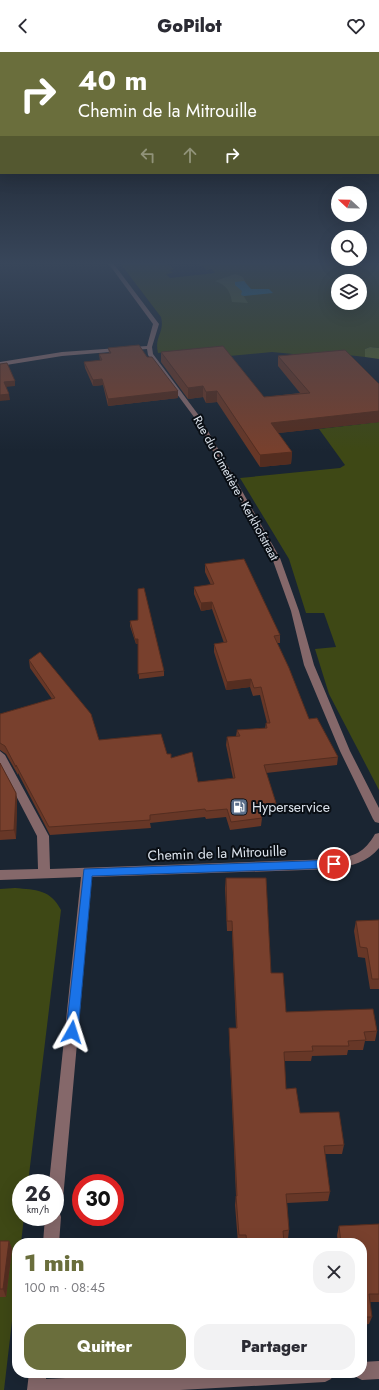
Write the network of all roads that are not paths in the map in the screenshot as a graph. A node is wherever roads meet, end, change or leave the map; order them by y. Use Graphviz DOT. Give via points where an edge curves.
graph roads {
  1 [pos="156,325"];
  2 [pos="149,346"];
  3 [pos="0,364"];
  4 [pos="0,755"];
  5 [pos="379,819"];
  6 [pos="379,836"];
  7 [pos="87,872"];
  8 [pos="44,873"];
  9 [pos="0,875"];
  10 [pos="57,1174"];
  11 [pos="52,1226"];
  12 [pos="51,1238"];
  13 [pos="379,1370"];
  14 [pos="367,1371"];
  15 [pos="193,1378"];
  16 [pos="36,1384"];
  1 -- 2 [label="street"];
  2 -- 3 [label="street" via="62,354"];
  2 -- 5 [label="street, Rue du Cimetière - Kerkhofstraat" via="150,354 197,417 276,558 295,611 309,665 345,751"];
  4 -- 8 [label="street" via="43,836"];
  6 -- 7 [label="street, Chemin de la Mitrouille" via="370,852 361,858 334,864"];
  7 -- 8 [label="street"];
  7 -- 10 [label="street"];
  8 -- 9 [label="street"];
  11 -- 12 [label="street"];
  13 -- 14 [label="street"];
  15 -- 16 [label="street"];
}
